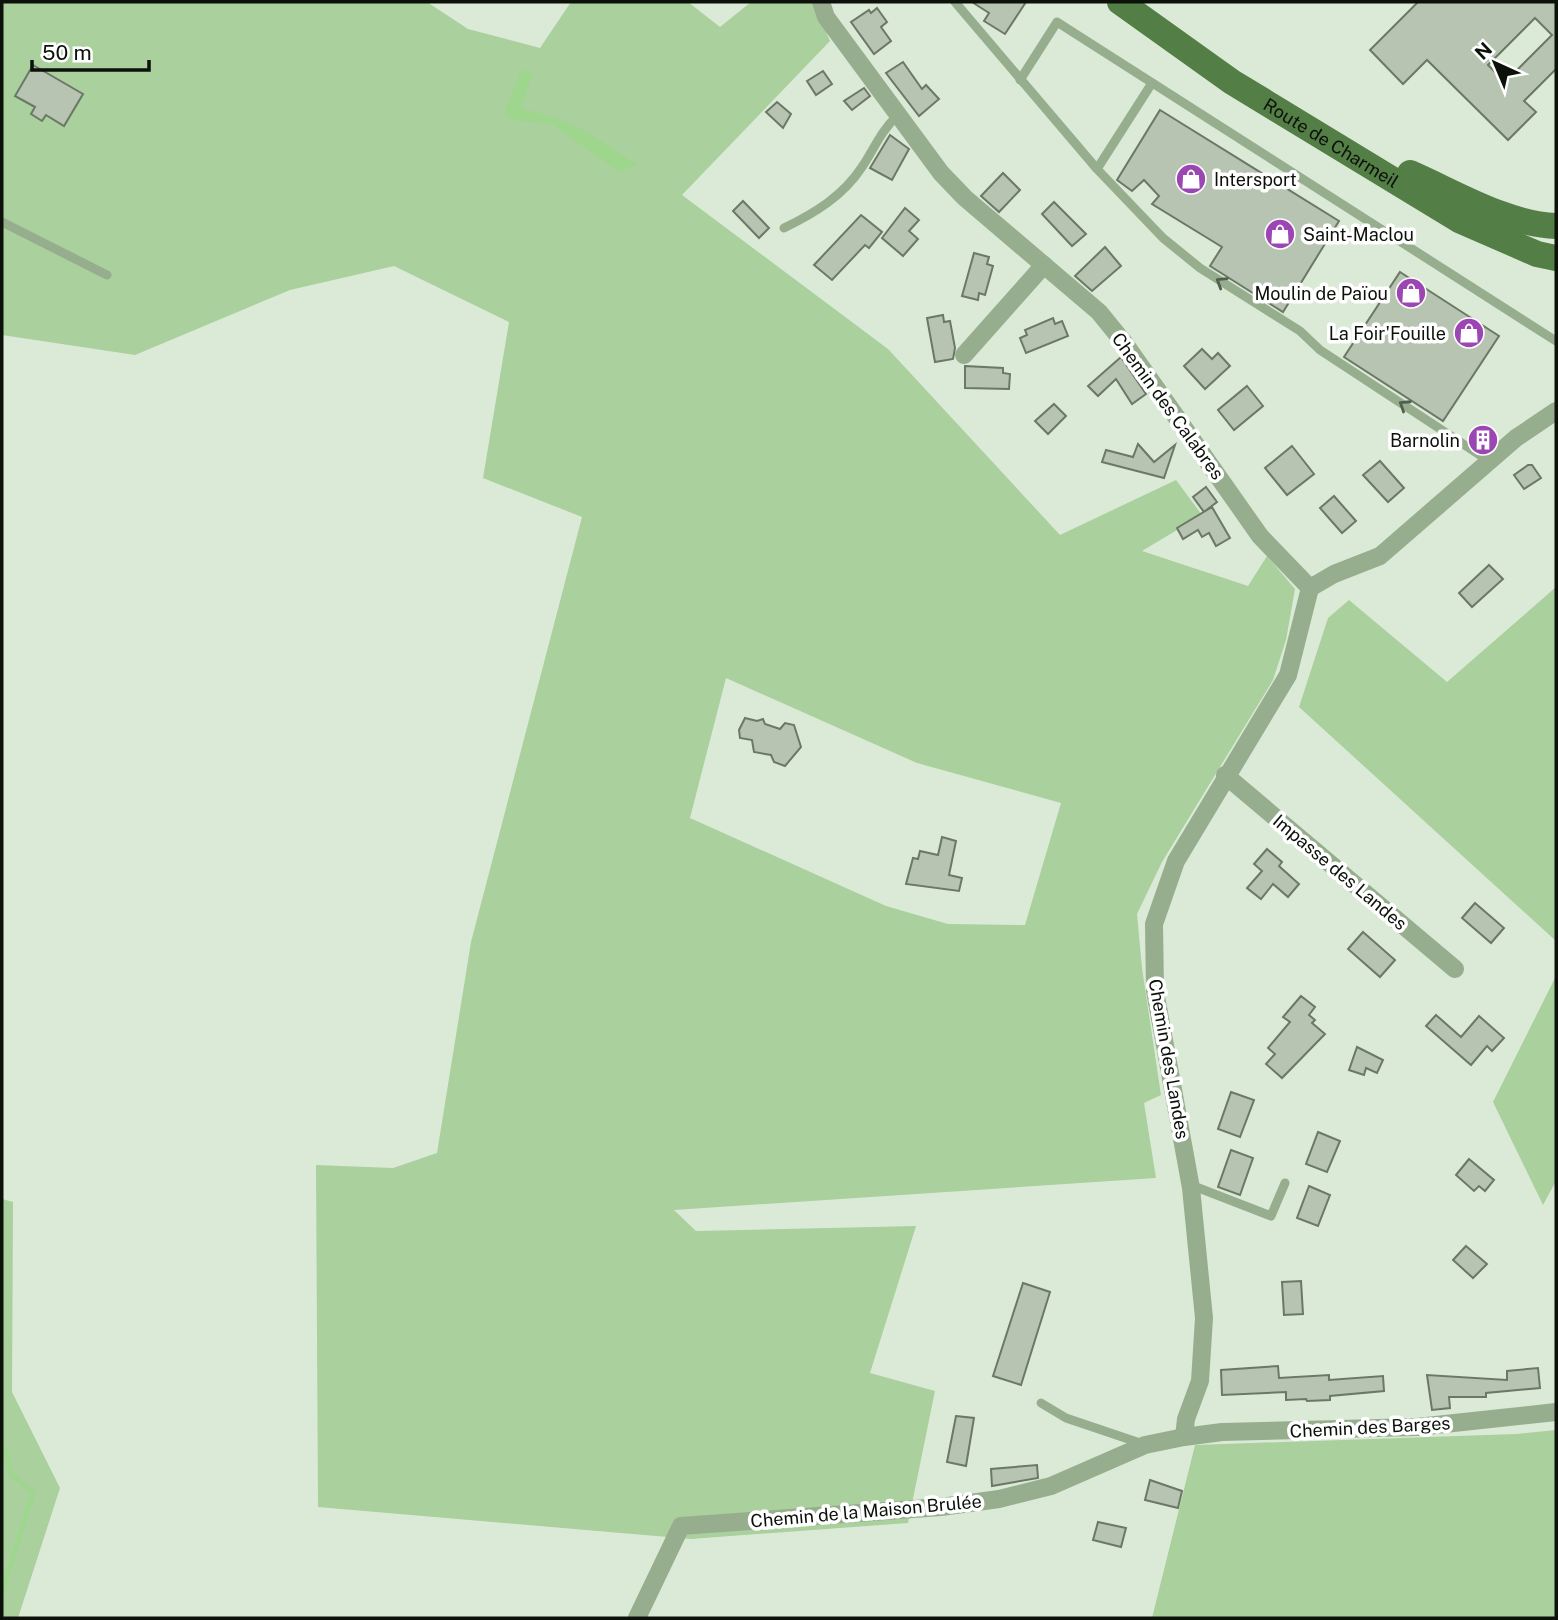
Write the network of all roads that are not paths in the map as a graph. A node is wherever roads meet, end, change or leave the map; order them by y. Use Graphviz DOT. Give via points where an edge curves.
graph roads {
  1 [pos="955,2"];
  2 [pos="1122,2"];
  3 [pos="1148,8"];
  4 [pos="824,9"];
  5 [pos="1020,80"];
  6 [pos="1152,83"];
  7 [pos="897,116"];
  8 [pos="1097,169"];
  9 [pos="1410,173"];
  10 [pos="2,222"];
  11 [pos="1556,226"];
  12 [pos="784,228"];
  13 [pos="1556,240"];
  14 [pos="1556,258"];
  15 [pos="1044,265"];
  16 [pos="107,275"];
  17 [pos="1556,341"];
  18 [pos="964,355"];
  19 [pos="1556,411"];
  20 [pos="1489,461"];
  21 [pos="1310,588"];
  22 [pos="1225,775"];
  23 [pos="1455,969"];
  24 [pos="1285,1183"];
  25 [pos="1191,1185"];
  26 [pos="1041,1403"];
  27 [pos="1556,1412"];
  28 [pos="1184,1437"];
  29 [pos="1145,1446"];
  30 [pos="636,1618"];
  1 -- 5 [label="lane"];
  2 -- 3 [label="main road, Route de Charmeil"];
  2 -- 14 [label="main road, Route de Charmeil" via="1232,82 1459,220"];
  3 -- 9 [label="main road, Route de Charmeil"];
  4 -- 7 [label="street, Chemin des Calabres"];
  5 -- 6 [label="lane" via="1057,22"];
  5 -- 8 [label="lane"];
  6 -- 8 [label="lane"];
  6 -- 17 [label="lane"];
  7 -- 12 [label="lane" via="850,183 812,215"];
  7 -- 15 [label="street, Chemin des Calabres" via="965,198"];
  20 -- 8 [label="lane, one-way" via="1200,268 1163,238"];
  9 -- 11 [label="main road" via="1500,213"];
  9 -- 13 [label="main road, Route de Charmeil" via="1491,225"];
  10 -- 16 [label="lane"];
  15 -- 18 [label="street"];
  15 -- 21 [label="street, Chemin des Calabres" via="1074,288 1117,333 1260,536"];
  19 -- 20 [label="street"];
  20 -- 21 [label="street" via="1380,556 1334,573"];
  21 -- 22 [label="street, Chemin des Landes" via="1288,675"];
  22 -- 23 [label="street, Impasse des Landes"];
  22 -- 25 [label="street, Chemin des Landes" via="1176,860 1154,924 1155,991"];
  24 -- 25 [label="lane" via="1271,1216"];
  25 -- 28 [label="street, Chemin des Landes" via="1204,1318 1200,1381"];
  26 -- 29 [label="lane" via="1066,1418"];
  27 -- 28 [label="street, Chemin des Barges" via="1417,1427"];
  28 -- 29 [label="street, Chemin de la Maison Brulée"];
  29 -- 30 [label="street, Chemin de la Maison Brulée" via="1051,1486 999,1499 681,1526"];
}
